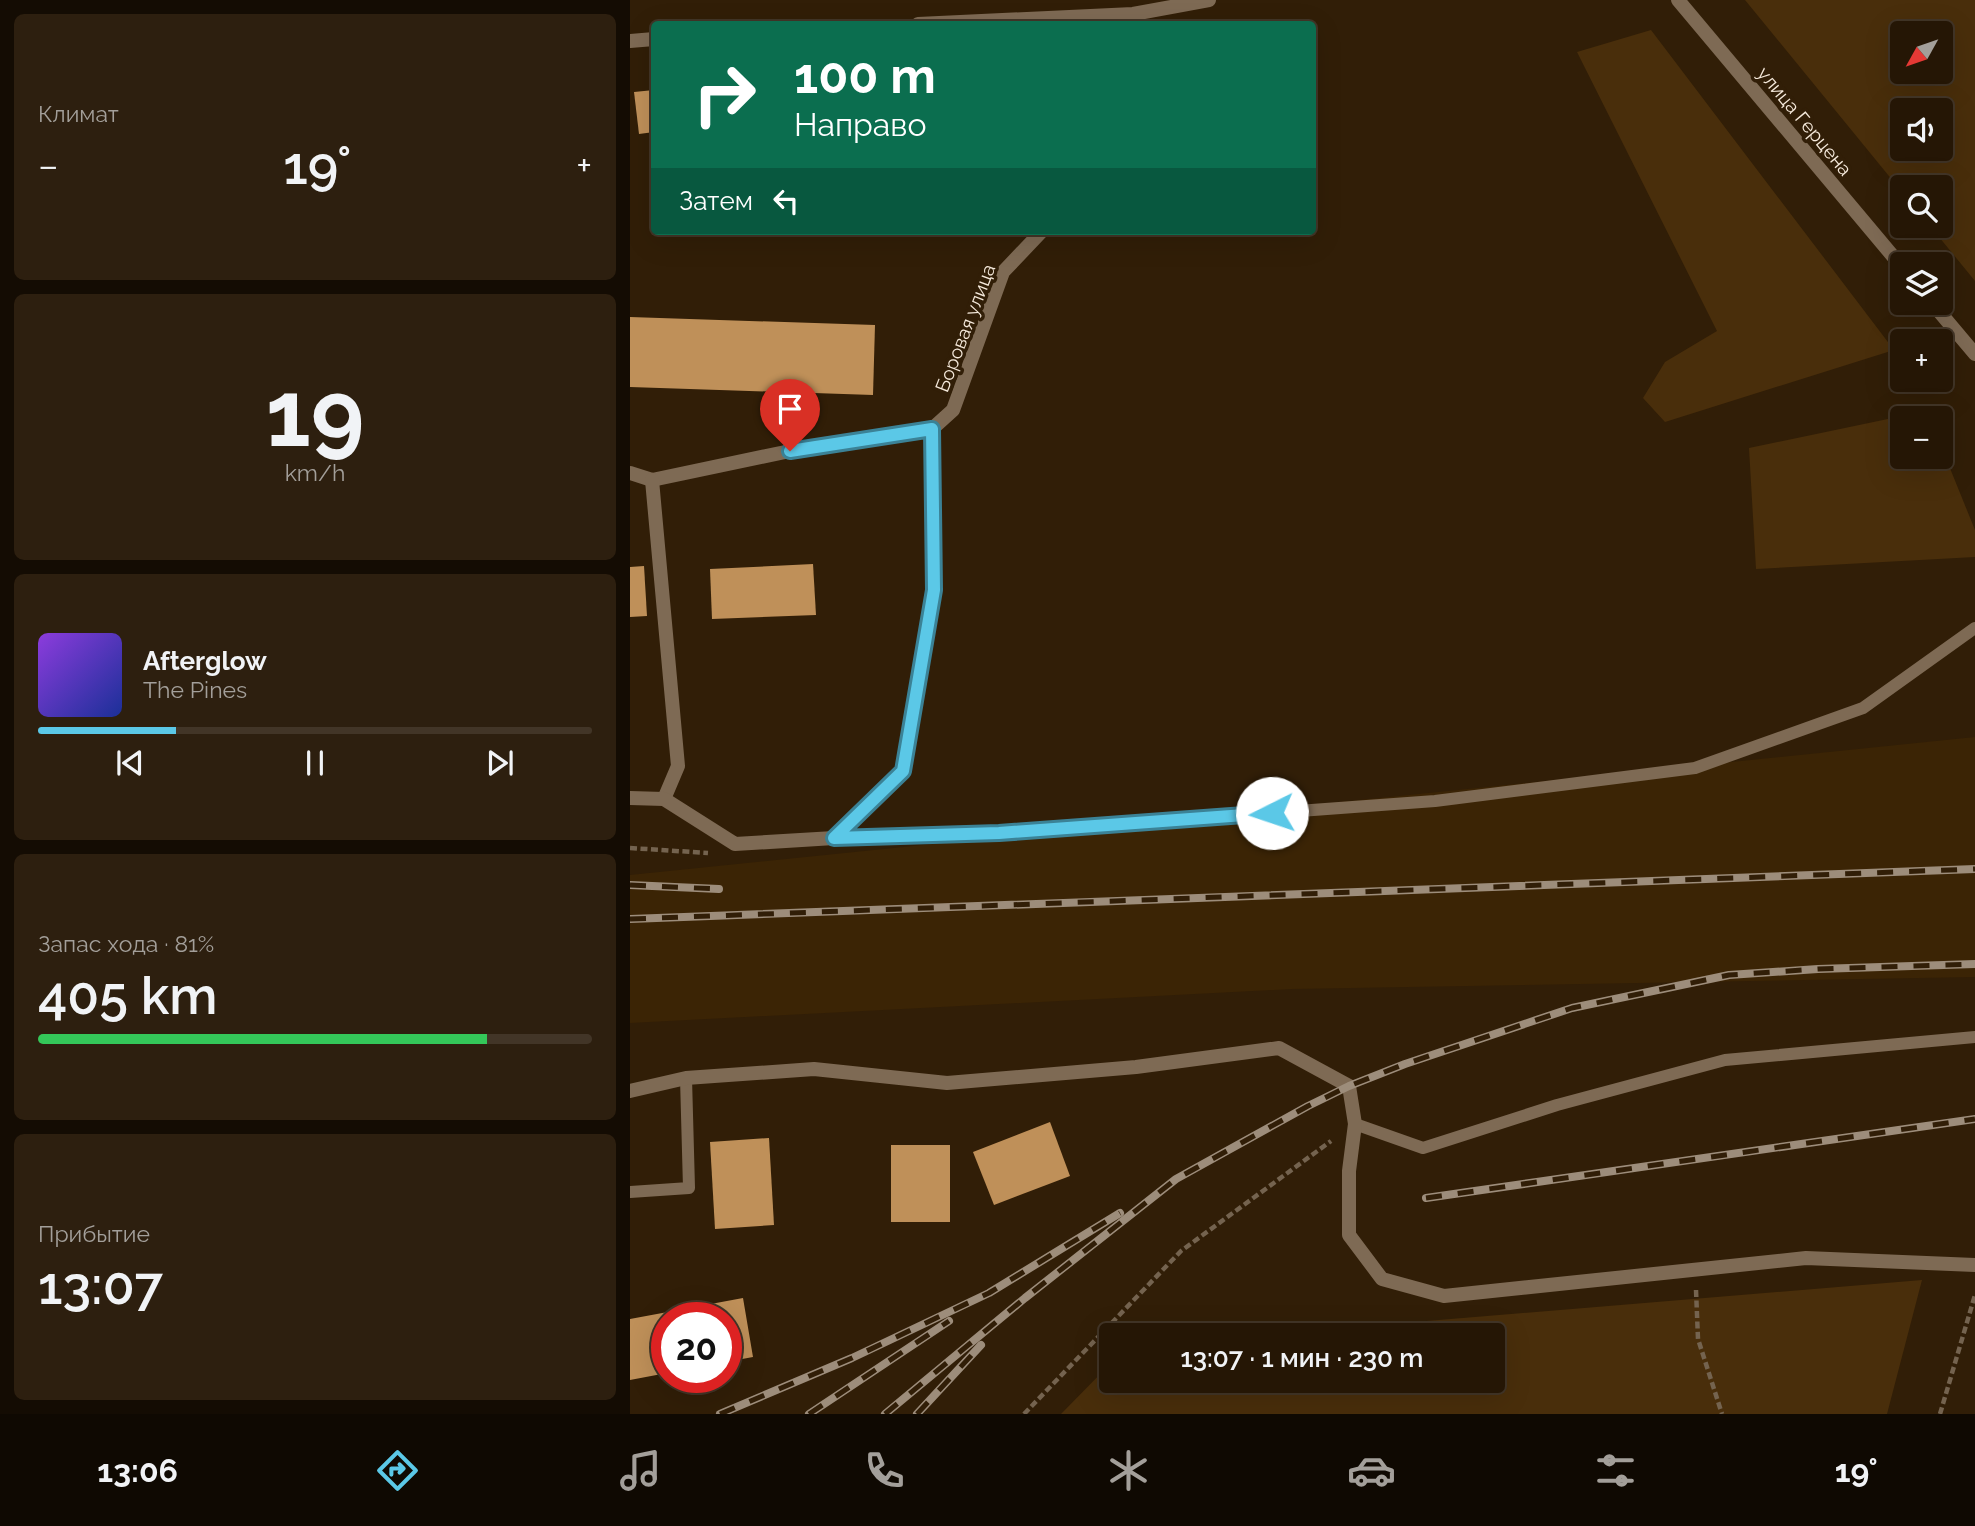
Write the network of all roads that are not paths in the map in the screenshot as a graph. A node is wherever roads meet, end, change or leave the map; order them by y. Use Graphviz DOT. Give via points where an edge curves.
graph roads {
  1 [pos="1209,0"];
  2 [pos="1678,0"];
  3 [pos="1133,19"];
  4 [pos="1047,21"];
  5 [pos="651,39"];
  6 [pos="630,41"];
  7 [pos="1038,235"];
  8 [pos="1890,253"];
  9 [pos="1942,315"];
  10 [pos="1975,354"];
  11 [pos="932,429"];
  12 [pos="630,473"];
  13 [pos="652,480"];
  14 [pos="1975,628"];
  15 [pos="630,798"];
  16 [pos="664,799"];
  17 [pos="834,838"];
  18 [pos="1975,1037"];
  19 [pos="686,1078"];
  20 [pos="630,1091"];
  21 [pos="1355,1124"];
  22 [pos="630,1192"];
  23 [pos="1975,1265"];
  1 -- 3 [label="street"];
  2 -- 8 [label="street, улица Герцена"];
  3 -- 4 [label="street"];
  5 -- 6 [label="street"];
  7 -- 11 [label="street, Боровая улица" via="1003,272 953,410"];
  9 -- 10 [label="street"];
  11 -- 13 [label="street" via="790,451"];
  11 -- 17 [label="street" via="934,590 903,771"];
  12 -- 13 [label="street"];
  13 -- 16 [label="street" via="677,766"];
  14 -- 17 [label="lane" via="1863,708 1695,768 1435,801 999,833"];
  15 -- 16 [label="street"];
  16 -- 17 [label="street" via="735,844"];
  18 -- 21 [label="lane" via="1725,1060 1558,1105 1423,1148"];
  19 -- 20 [label="street"];
  19 -- 21 [label="street" via="814,1069 947,1083 1136,1067 1279,1048 1349,1086"];
  19 -- 22 [label="lane" via="689,1188"];
  21 -- 23 [label="street" via="1349,1235 1382,1279 1444,1296 1806,1258"];
}
